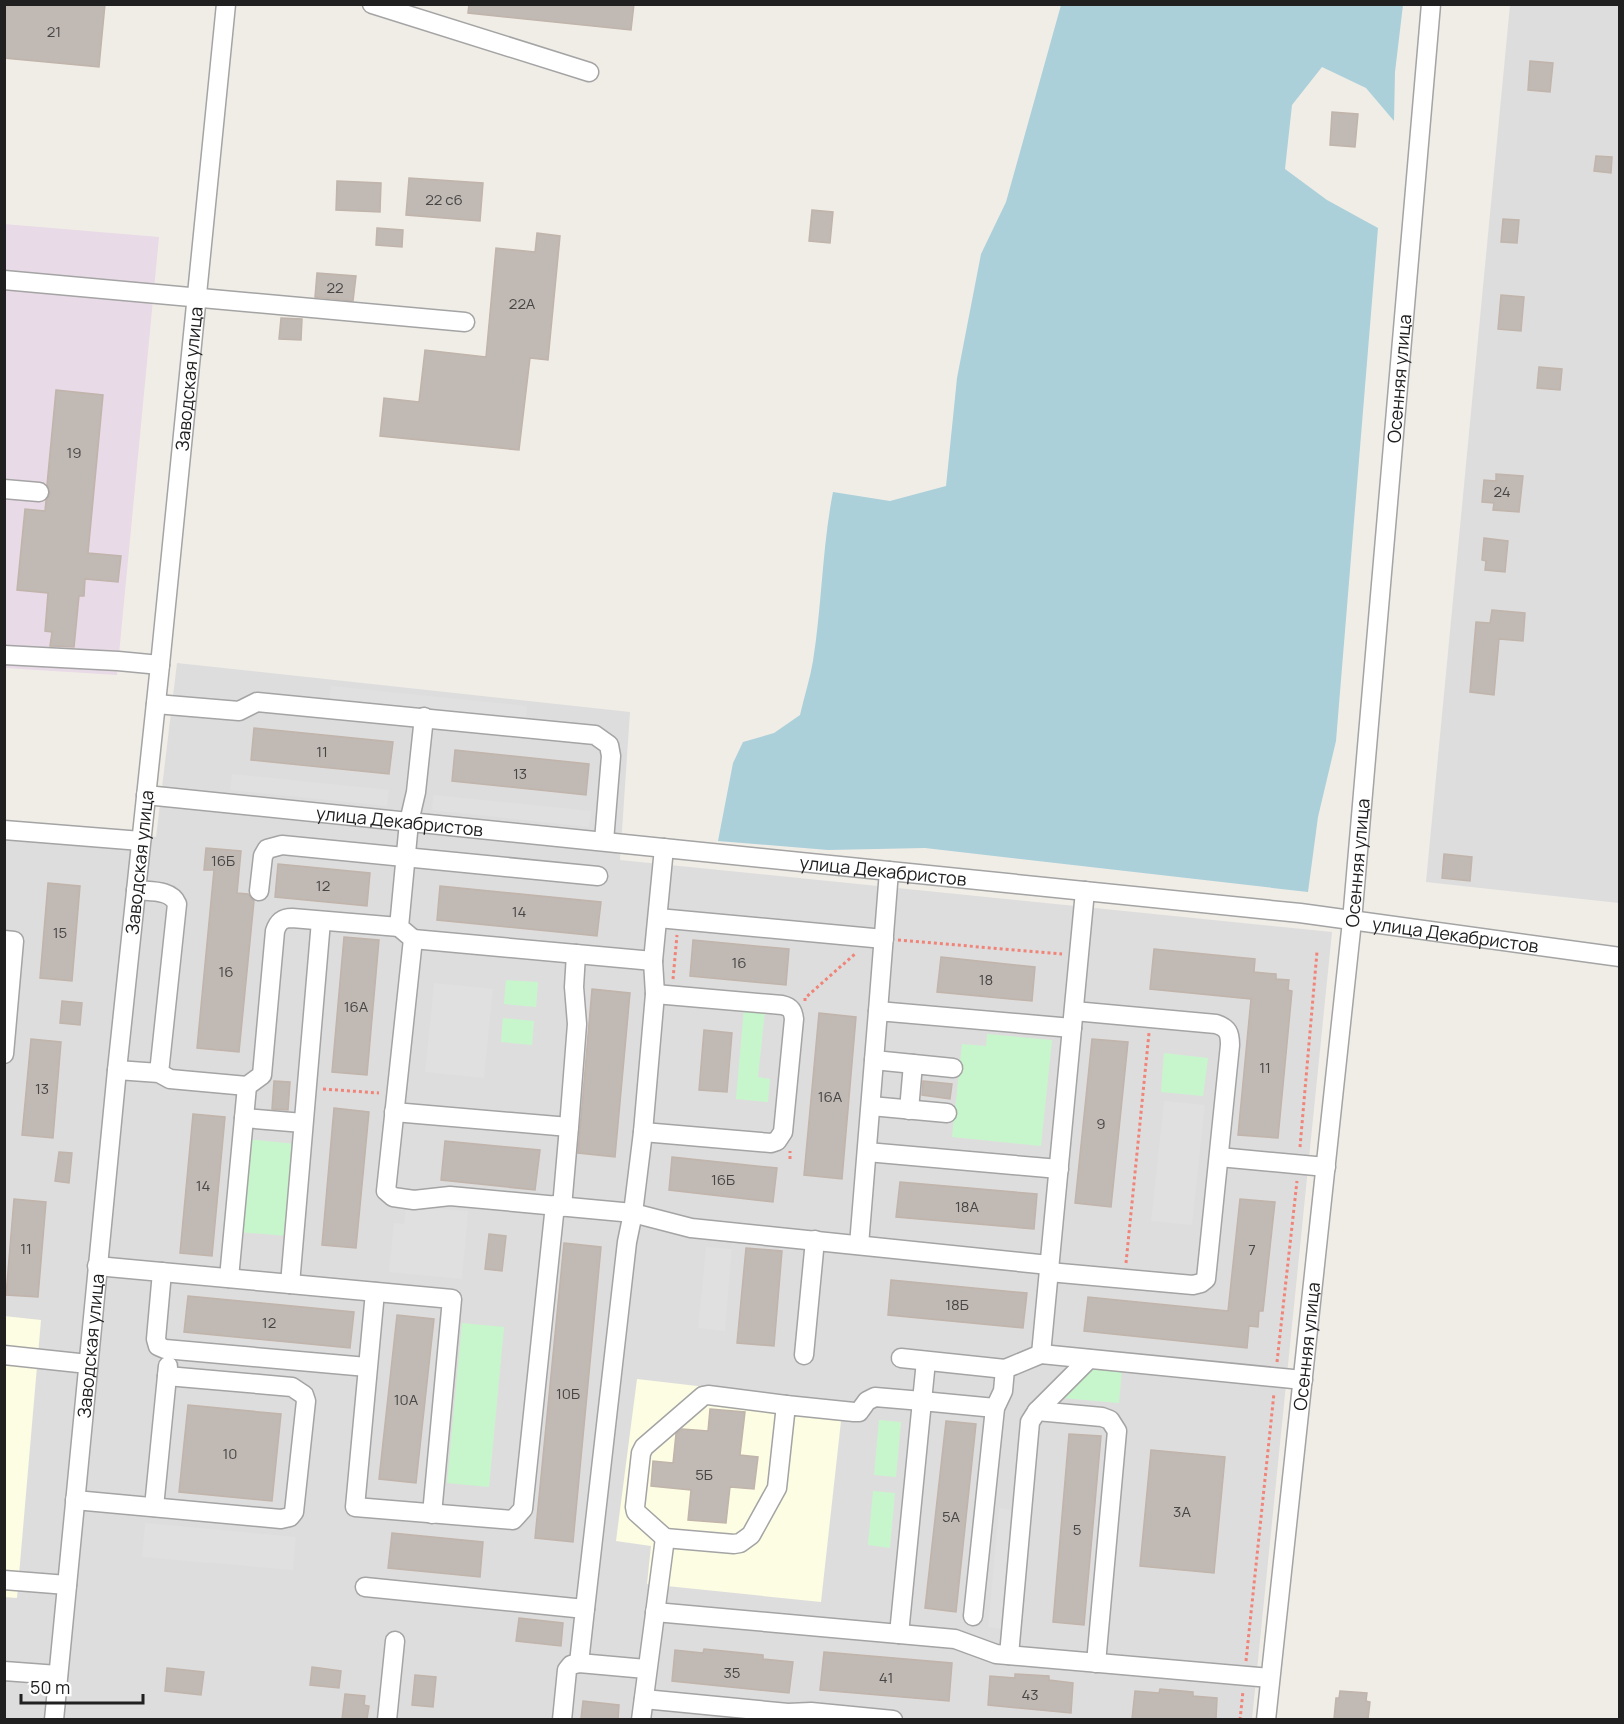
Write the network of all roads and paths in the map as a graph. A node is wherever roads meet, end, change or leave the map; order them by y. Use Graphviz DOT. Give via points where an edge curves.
graph roads {
  1 [pos="226,4"];
  2 [pos="372,4"];
  3 [pos="1431,4"];
  4 [pos="589,72"];
  5 [pos="4,280"];
  6 [pos="198,298"];
  7 [pos="465,322"];
  8 [pos="4,489"];
  9 [pos="39,492"];
  10 [pos="4,655"];
  11 [pos="160,665"];
  12 [pos="156,704"];
  13 [pos="424,717"];
  14 [pos="146,795"];
  15 [pos="409,822"];
  16 [pos="4,830"];
  17 [pos="141,841"];
  18 [pos="604,841"];
  19 [pos="664,848"];
  20 [pos="404,857"];
  21 [pos="889,871"];
  22 [pos="598,876"];
  23 [pos="135,890"];
  24 [pos="259,891"];
  25 [pos="1085,891"];
  26 [pos="658,918"];
  27 [pos="678,920"];
  28 [pos="321,921"];
  29 [pos="1352,921"];
  30 [pos="406,933"];
  31 [pos="878,938"];
  32 [pos="4,940"];
  33 [pos="1317,952"];
  34 [pos="576,954"];
  35 [pos="1079,956"];
  36 [pos="1620,957"];
  37 [pos="653,961"];
  38 [pos="672,986"];
  39 [pos="655,994"];
  40 [pos="804,1010"];
  41 [pos="878,1011"];
  42 [pos="1150,1018"];
  43 [pos="1073,1020"];
  44 [pos="4,1054"];
  45 [pos="874,1060"];
  46 [pos="913,1064"];
  47 [pos="953,1068"];
  48 [pos="117,1070"];
  49 [pos="159,1073"];
  50 [pos="247,1086"];
  51 [pos="306,1088"];
  52 [pos="395,1103"];
  53 [pos="871,1106"];
  54 [pos="909,1110"];
  55 [pos="947,1113"];
  56 [pos="244,1118"];
  57 [pos="303,1123"];
  58 [pos="569,1127"];
  59 [pos="643,1132"];
  60 [pos="791,1147"];
  61 [pos="867,1152"];
  62 [pos="1219,1157"];
  63 [pos="790,1159"];
  64 [pos="1298,1165"];
  65 [pos="1326,1167"];
  66 [pos="1059,1169"];
  67 [pos="558,1206"];
  68 [pos="633,1213"];
  69 [pos="815,1240"];
  70 [pos="859,1245"];
  71 [pos="97,1266"];
  72 [pos="1049,1269"];
  73 [pos="162,1272"];
  74 [pos="229,1278"];
  75 [pos="1125,1279"];
  76 [pos="290,1284"];
  77 [pos="375,1292"];
  78 [pos="170,1349"];
  79 [pos="1041,1354"];
  80 [pos="4,1356"];
  81 [pos="804,1356"];
  82 [pos="901,1358"];
  83 [pos="1089,1359"];
  84 [pos="926,1361"];
  85 [pos="88,1364"];
  86 [pos="367,1367"];
  87 [pos="1005,1369"];
  88 [pos="167,1376"];
  89 [pos="1275,1378"];
  90 [pos="1303,1380"];
  91 [pos="922,1401"];
  92 [pos="786,1404"];
  93 [pos="995,1408"];
  94 [pos="1037,1411"];
  95 [pos="75,1500"];
  96 [pos="154,1507"];
  97 [pos="432,1514"];
  98 [pos="665,1538"];
  99 [pos="4,1580"];
  100 [pos="67,1585"];
  101 [pos="365,1587"];
  102 [pos="585,1609"];
  103 [pos="655,1612"];
  104 [pos="973,1616"];
  105 [pos="899,1634"];
  106 [pos="395,1641"];
  107 [pos="1009,1655"];
  108 [pos="579,1663"];
  109 [pos="1096,1663"];
  110 [pos="646,1669"];
  111 [pos="4,1671"];
  112 [pos="58,1675"];
  113 [pos="1245,1676"];
  114 [pos="1270,1678"];
  115 [pos="644,1699"];
  116 [pos="811,1716"];
  117 [pos="54,1719"];
  118 [pos="387,1719"];
  119 [pos="562,1719"];
  120 [pos="641,1719"];
  121 [pos="893,1719"];
  122 [pos="1240,1719"];
  123 [pos="1266,1719"];
  1 -- 6 [label="street, Заводская улица"];
  2 -- 4 [label="street"];
  3 -- 29 [label="street, Осенняя улица"];
  5 -- 6 [label="street"];
  6 -- 7 [label="street"];
  6 -- 11 [label="street, Заводская улица"];
  8 -- 9 [label="street"];
  10 -- 11 [label="street"];
  11 -- 12 [label="street, Заводская улица"];
  12 -- 13 [label="street" via="239,711 257,702"];
  12 -- 14 [label="street, Заводская улица"];
  13 -- 15 [label="street"];
  13 -- 18 [label="street" via="603,739 611,756"];
  14 -- 15 [label="street, улица Декабристов"];
  14 -- 17 [label="street, Заводская улица"];
  15 -- 18 [label="street, улица Декабристов"];
  15 -- 20 [label="street"];
  16 -- 17 [label="street"];
  17 -- 23 [label="street, Заводская улица"];
  18 -- 19 [label="street, улица Декабристов"];
  19 -- 21 [label="street, улица Декабристов"];
  19 -- 26 [label="street"];
  20 -- 22 [label="street"];
  20 -- 24 [label="street" via="273,846 263,856"];
  20 -- 30 [label="street"];
  21 -- 25 [label="street, улица Декабристов"];
  21 -- 31 [label="street"];
  23 -- 48 [label="street, Заводская улица"];
  23 -- 49 [label="street" via="169,894 177,904"];
  25 -- 29 [label="street, улица Декабристов"];
  25 -- 35 [label="street"];
  26 -- 27 [label="street"];
  26 -- 37 [label="street"];
  27 -- 31 [label="street"];
  27 -- 38 [label="path"];
  28 -- 30 [label="street"];
  28 -- 50 [label="street" via="284,918 278,923 262,1075"];
  28 -- 51 [label="street"];
  29 -- 36 [label="street, улица Декабристов"];
  29 -- 65 [label="street, Осенняя улица"];
  30 -- 34 [label="street"];
  30 -- 52 [label="street"];
  31 -- 35 [label="path"];
  31 -- 40 [label="path" via="805,998"];
  31 -- 41 [label="street"];
  32 -- 44 [label="street" via="14,941"];
  33 -- 64 [label="path"];
  34 -- 37 [label="street"];
  34 -- 58 [label="street" via="578,1024"];
  35 -- 43 [label="street"];
  37 -- 39 [label="street"];
  39 -- 59 [label="street"];
  39 -- 59 [label="street" via="782,1005 789,1007 794,1019 783,1132 777,1141"];
  41 -- 43 [label="street"];
  41 -- 45 [label="street"];
  42 -- 43 [label="street"];
  42 -- 62 [label="street" via="1216,1024 1225,1027 1230,1035"];
  42 -- 75 [label="path"];
  43 -- 66 [label="street"];
  45 -- 46 [label="street"];
  45 -- 53 [label="street"];
  46 -- 47 [label="street"];
  46 -- 54 [label="street"];
  48 -- 49 [label="street"];
  48 -- 71 [label="street, Заводская улица"];
  49 -- 50 [label="street" via="170,1079"];
  50 -- 56 [label="street"];
  51 -- 52 [label="path"];
  51 -- 57 [label="street"];
  52 -- 58 [label="street"];
  52 -- 67 [label="street" via="386,1191 393,1197 414,1200 450,1196"];
  53 -- 54 [label="street"];
  53 -- 61 [label="street"];
  54 -- 55 [label="street"];
  56 -- 57 [label="street"];
  56 -- 74 [label="street"];
  57 -- 76 [label="street"];
  58 -- 67 [label="street"];
  59 -- 68 [label="street"];
  60 -- 63 [label="path"];
  61 -- 66 [label="street"];
  61 -- 70 [label="street"];
  62 -- 64 [label="street"];
  62 -- 75 [label="street" via="1206,1279 1193,1285"];
  64 -- 65 [label="street"];
  64 -- 89 [label="path"];
  65 -- 90 [label="street, Осенняя улица"];
  66 -- 72 [label="street"];
  67 -- 68 [label="street"];
  67 -- 97 [label="street" via="524,1509 513,1520"];
  68 -- 69 [label="street" via="691,1228"];
  68 -- 102 [label="street"];
  69 -- 70 [label="street"];
  69 -- 81 [label="street"];
  70 -- 72 [label="street"];
  71 -- 73 [label="street"];
  71 -- 85 [label="street, Заводская улица"];
  72 -- 75 [label="street"];
  72 -- 79 [label="street"];
  73 -- 74 [label="street"];
  73 -- 78 [label="street" via="156,1339 158,1346"];
  74 -- 76 [label="street"];
  76 -- 77 [label="street"];
  77 -- 86 [label="street"];
  77 -- 97 [label="street" via="452,1299"];
  78 -- 86 [label="street"];
  78 -- 88 [label="street"];
  79 -- 83 [label="street"];
  79 -- 87 [label="street"];
  80 -- 85 [label="street"];
  82 -- 84 [label="street"];
  83 -- 89 [label="street"];
  83 -- 94 [label="street"];
  84 -- 87 [label="street"];
  84 -- 91 [label="street"];
  85 -- 95 [label="street, Заводская улица"];
  86 -- 97 [label="street" via="355,1507"];
  87 -- 93 [label="street" via="1003,1391"];
  88 -- 96 [label="street"];
  88 -- 96 [label="street" via="292,1387 306,1401 304,1424 296,1504 290,1517"];
  89 -- 90 [label="street"];
  89 -- 113 [label="path"];
  90 -- 114 [label="street, Осенняя улица"];
  91 -- 92 [label="street" via="875,1397 859,1412"];
  91 -- 93 [label="street"];
  91 -- 105 [label="street"];
  92 -- 98 [label="street" via="777,1488 751,1535 734,1544"];
  92 -- 98 [label="street" via="703,1396 644,1447 634,1507"];
  93 -- 104 [label="street"];
  94 -- 107 [label="street" via="1030,1422"];
  94 -- 109 [label="street" via="1102,1417 1110,1420 1117,1431"];
  95 -- 96 [label="street"];
  95 -- 100 [label="street, Заводская улица"];
  98 -- 103 [label="street"];
  99 -- 100 [label="street"];
  100 -- 112 [label="street, Заводская улица"];
  101 -- 102 [label="street"];
  102 -- 108 [label="street"];
  103 -- 105 [label="street"];
  103 -- 110 [label="street"];
  105 -- 107 [label="street" via="955,1639"];
  106 -- 118 [label="street"];
  107 -- 109 [label="street"];
  108 -- 110 [label="street"];
  108 -- 119 [label="street" via="567,1670"];
  109 -- 113 [label="street"];
  110 -- 115 [label="street"];
  111 -- 112 [label="street"];
  112 -- 117 [label="street, Заводская улица"];
  113 -- 114 [label="street"];
  113 -- 122 [label="path"];
  114 -- 123 [label="street, Осенняя улица"];
  115 -- 116 [label="street"];
  115 -- 120 [label="street"];
  116 -- 121 [label="street"];
}
